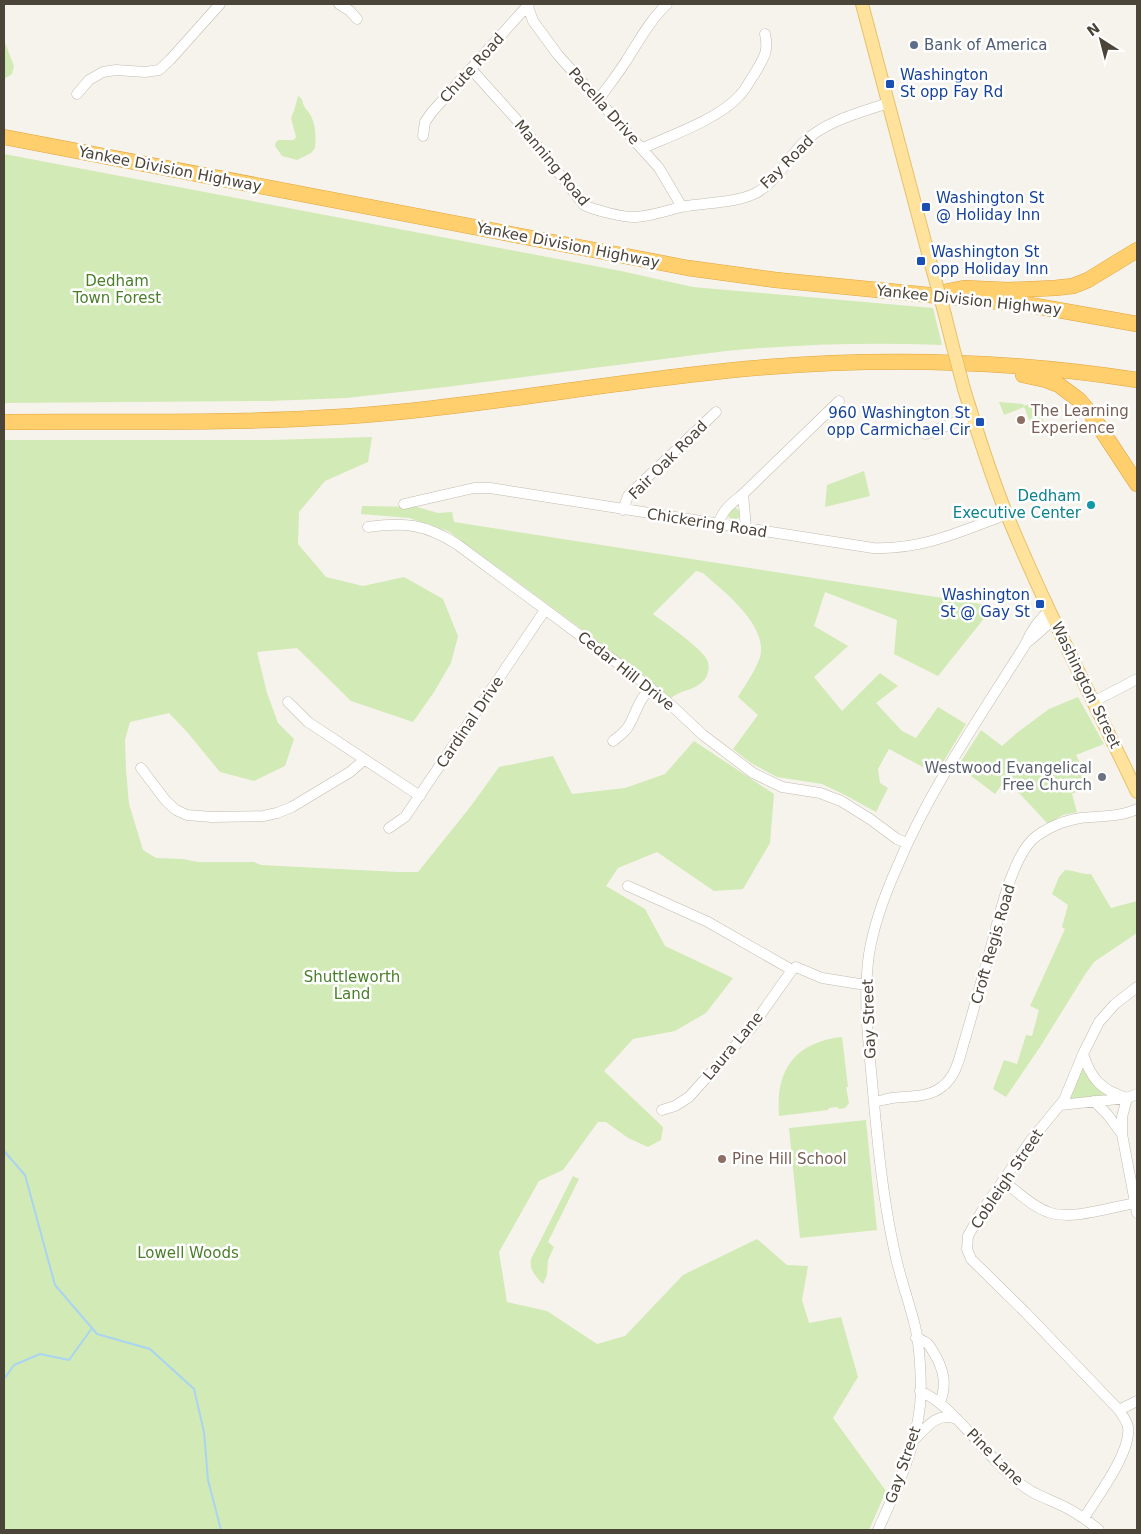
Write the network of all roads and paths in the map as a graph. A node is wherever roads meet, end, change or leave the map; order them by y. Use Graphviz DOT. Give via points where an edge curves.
graph roads {
  1 [pos="220,4"];
  2 [pos="339,4"];
  3 [pos="667,4"];
  4 [pos="862,4"];
  5 [pos="528,5"];
  6 [pos="357,19"];
  7 [pos="765,34"];
  8 [pos="471,69"];
  9 [pos="77,94"];
  10 [pos="599,99"];
  11 [pos="888,103"];
  12 [pos="423,136"];
  13 [pos="4,137"];
  14 [pos="643,148"];
  15 [pos="682,207"];
  16 [pos="1137,250"];
  17 [pos="926,295"];
  18 [pos="1137,324"];
  19 [pos="990,365"];
  20 [pos="1137,380"];
  21 [pos="840,401"];
  22 [pos="716,412"];
  23 [pos="972,416"];
  24 [pos="4,422"];
  25 [pos="925,434"];
  26 [pos="1137,484"];
  27 [pos="743,494"];
  28 [pos="404,504"];
  29 [pos="623,510"];
  30 [pos="1007,514"];
  31 [pos="718,524"];
  32 [pos="368,527"];
  33 [pos="746,528"];
  34 [pos="545,610"];
  35 [pos="1052,615"];
  36 [pos="1137,679"];
  37 [pos="651,688"];
  38 [pos="288,702"];
  39 [pos="1093,702"];
  40 [pos="613,741"];
  41 [pos="364,760"];
  42 [pos="141,768"];
  43 [pos="1137,792"];
  44 [pos="420,796"];
  45 [pos="1137,809"];
  46 [pos="389,828"];
  47 [pos="907,843"];
  48 [pos="628,886"];
  49 [pos="792,970"];
  50 [pos="866,985"];
  51 [pos="1137,987"];
  52 [pos="1083,1054"];
  53 [pos="1137,1094"];
  54 [pos="1127,1098"];
  55 [pos="1094,1101"];
  56 [pos="874,1102"];
  57 [pos="1060,1105"];
  58 [pos="662,1110"];
  59 [pos="1122,1134"];
  60 [pos="1003,1181"];
  61 [pos="1136,1208"];
  62 [pos="916,1338"];
  63 [pos="920,1391"];
  64 [pos="1137,1401"];
  65 [pos="940,1403"];
  66 [pos="1119,1410"];
  67 [pos="958,1419"];
  68 [pos="915,1439"];
  69 [pos="1084,1518"];
  70 [pos="878,1530"];
  71 [pos="1100,1530"];
  1 -- 9 [label="street" via="159,70 108,70 93,77"];
  2 -- 6 [label="street"];
  3 -- 10 [label="street" via="645,29"];
  4 -- 11 [label="main road, Washington Street"];
  5 -- 8 [label="street, Chute Road"];
  5 -- 10 [label="street, Pacella Drive" via="533,21 558,55"];
  7 -- 14 [label="street" via="768,46 765,57 740,95 707,119"];
  8 -- 12 [label="street, Chute Road" via="432,112 425,122"];
  8 -- 15 [label="street, Manning Road" via="516,119 584,205 635,217"];
  10 -- 14 [label="street, Pacella Drive"];
  11 -- 15 [label="street, Fay Road" via="822,128 807,139 756,193 738,199"];
  11 -- 23 [label="main road, Washington Street, bridge"];
  13 -- 17 [label="highway, Yankee Division Highway" via="688,268"];
  14 -- 15 [label="street, Pacella Drive"];
  16 -- 17 [label="highway" via="1073,286 1008,290 964,288"];
  17 -- 18 [label="highway, Yankee Division Highway" via="1030,305"];
  19 -- 20 [label="highway"];
  19 -- 24 [label="highway" via="887,362 772,366 423,410 330,418"];
  19 -- 26 [label="highway" via="1046,380 1070,392 1087,409"];
  21 -- 27 [label="street"];
  22 -- 29 [label="street, Fair Oak Road" via="628,496"];
  23 -- 25 [label="street"];
  23 -- 30 [label="main road, Washington Street"];
  27 -- 31 [label="street" via="722,512"];
  27 -- 33 [label="street"];
  28 -- 29 [label="street, Chickering Road" via="474,488 490,488"];
  29 -- 31 [label="street, Chickering Road"];
  30 -- 33 [label="street, Chickering Road" via="942,538 900,548 874,548"];
  30 -- 35 [label="main road, Washington Street"];
  31 -- 33 [label="street, Chickering Road"];
  32 -- 34 [label="street, Cedar Hill Drive" via="405,524 441,534"];
  34 -- 37 [label="street, Cedar Hill Drive"];
  34 -- 44 [label="street, Cardinal Drive"];
  35 -- 39 [label="main road, Washington Street"];
  35 -- 47 [label="street, Gay Street" via="1040,618 1032,629 929,800"];
  36 -- 39 [label="street"];
  37 -- 40 [label="street" via="628,726"];
  37 -- 47 [label="street, Cedar Hill Drive" via="703,735 753,773 782,787 820,793 841,801"];
  38 -- 41 [label="street" via="308,722"];
  39 -- 43 [label="main road, Washington Street"];
  41 -- 42 [label="street" via="292,807 263,816 187,815 166,801"];
  41 -- 44 [label="street"];
  44 -- 46 [label="street, Cardinal Drive" via="405,817"];
  45 -- 56 [label="street, Croft Regis Road" via="1065,822 1035,838 1025,848 1006,888 972,1016 951,1077 931,1093"];
  47 -- 50 [label="street, Gay Street" via="875,926"];
  48 -- 49 [label="street" via="708,922"];
  49 -- 50 [label="street" via="801,968 822,978"];
  49 -- 58 [label="street, Laura Lane" via="751,1028 689,1097"];
  50 -- 56 [label="street, Gay Street"];
  51 -- 52 [label="street, Cobleigh Street" via="1104,1016"];
  52 -- 54 [label="street" via="1098,1083"];
  52 -- 57 [label="street, Cobleigh Street"];
  53 -- 54 [label="street"];
  54 -- 55 [label="street"];
  54 -- 59 [label="street"];
  55 -- 57 [label="street"];
  55 -- 59 [label="street"];
  56 -- 62 [label="street, Gay Street" via="887,1214"];
  57 -- 60 [label="street, Cobleigh Street"];
  59 -- 61 [label="street"];
  60 -- 61 [label="street" via="1048,1212 1065,1215 1113,1207"];
  60 -- 66 [label="street, Cobleigh Street" via="968,1236 967,1249 971,1259"];
  62 -- 63 [label="street, Gay Street"];
  62 -- 65 [label="street" via="928,1344 943,1372 944,1392"];
  63 -- 65 [label="street, Pine Lane"];
  63 -- 68 [label="street, Gay Street"];
  64 -- 66 [label="street"];
  65 -- 67 [label="street, Pine Lane"];
  66 -- 69 [label="street" via="1128,1427 1125,1448"];
  67 -- 68 [label="street" via="938,1418"];
  67 -- 69 [label="street, Pine Lane" via="1019,1482"];
  68 -- 70 [label="street, Gay Street"];
  69 -- 71 [label="street, Pine Lane"];
}
